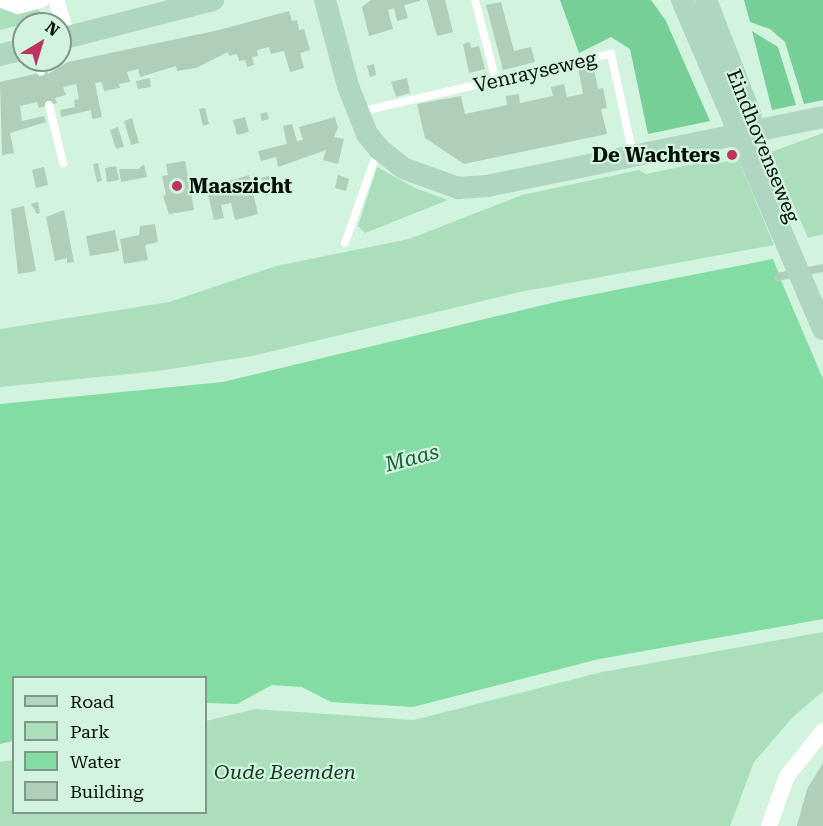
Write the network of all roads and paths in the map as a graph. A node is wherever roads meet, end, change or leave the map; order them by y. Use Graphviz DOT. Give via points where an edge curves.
graph roads {
  1 [pos="1,0"];
  2 [pos="41,0"];
  3 [pos="213,0"];
  4 [pos="325,0"];
  5 [pos="475,0"];
  6 [pos="682,0"];
  7 [pos="706,0"];
  8 [pos="72,36"];
  9 [pos="496,81"];
  10 [pos="49,105"];
  11 [pos="358,113"];
  12 [pos="743,117"];
  13 [pos="823,117"];
  14 [pos="378,149"];
  15 [pos="633,156"];
  16 [pos="63,163"];
  17 [pos="345,243"];
  18 [pos="823,290"];
  19 [pos="823,328"];
  20 [pos="823,731"];
  21 [pos="769,826"];
  1 -- 2 [label="street" via="18,6"];
  3 -- 8 [label="street"];
  4 -- 11 [label="street"];
  5 -- 9 [label="lane"];
  6 -- 12 [label="street, Eindhovenseweg"];
  7 -- 12 [label="street, Eindhovenseweg"];
  9 -- 11 [label="lane, Venrayseweg"];
  9 -- 15 [label="lane, Venrayseweg" via="611,54"];
  10 -- 16 [label="lane"];
  11 -- 14 [label="street"];
  12 -- 18 [label="street, Eindhovenseweg"];
  12 -- 19 [label="street, Eindhovenseweg"];
  13 -- 15 [label="street"];
  14 -- 15 [label="street" via="403,168 458,188 487,186"];
  14 -- 17 [label="lane"];
  20 -- 21 [label="street" via="787,776"];
}
